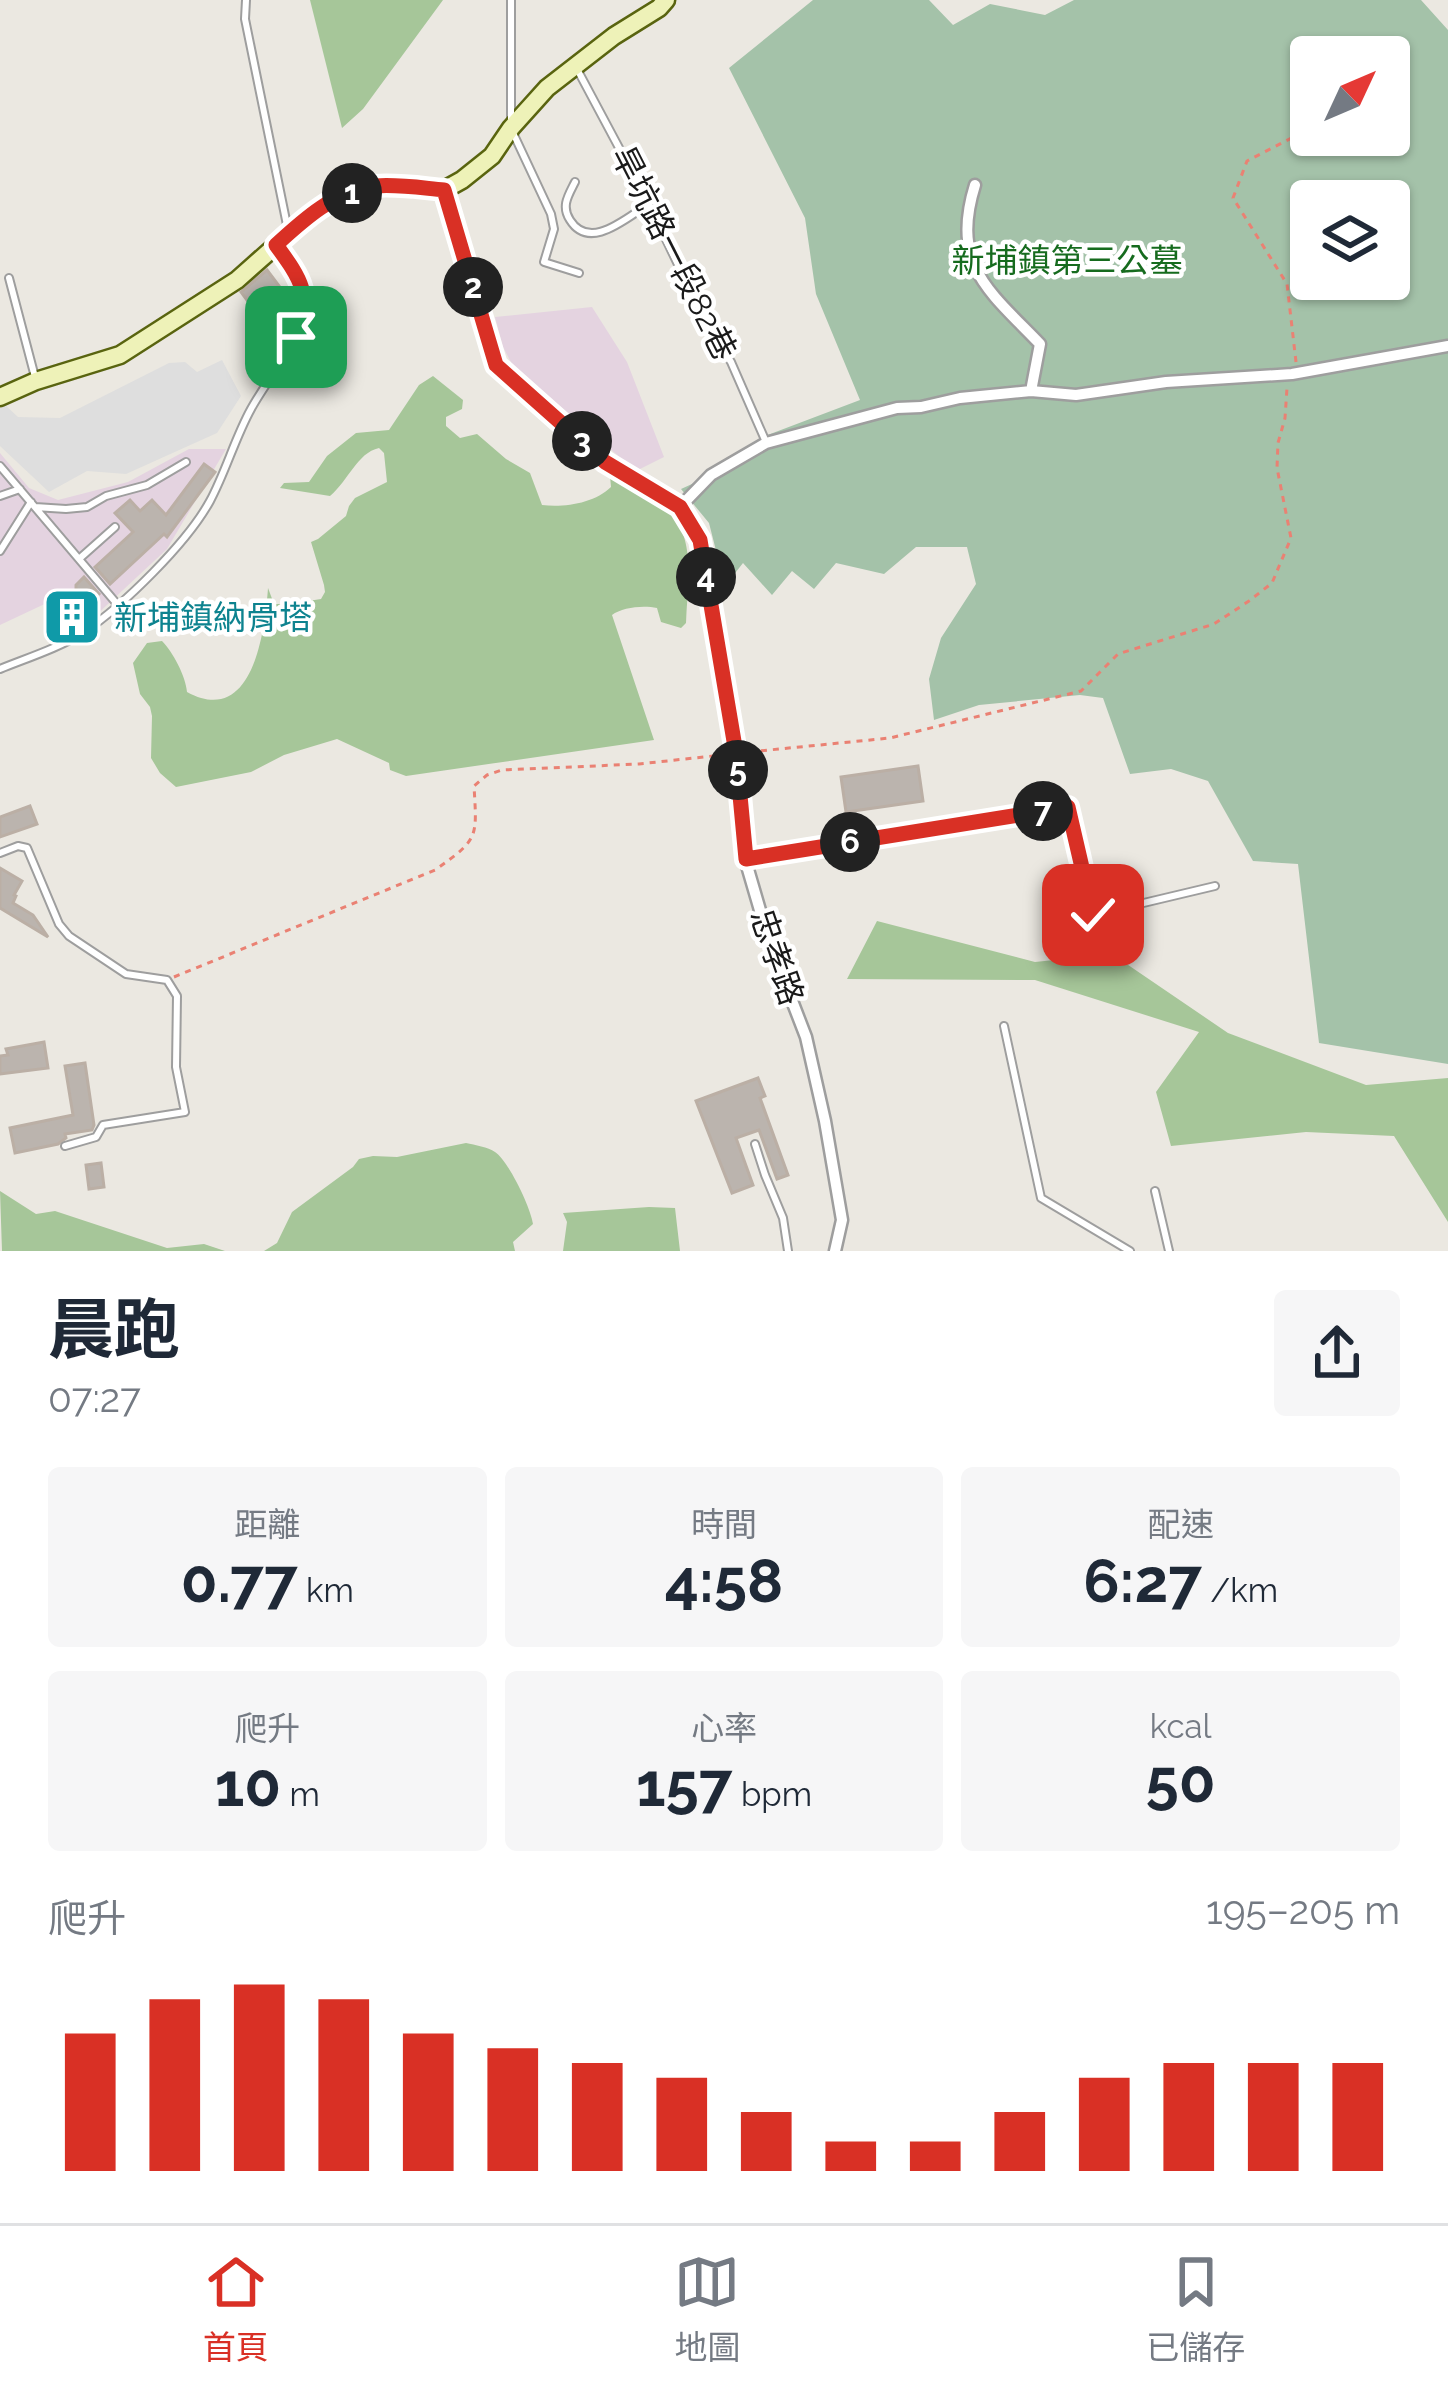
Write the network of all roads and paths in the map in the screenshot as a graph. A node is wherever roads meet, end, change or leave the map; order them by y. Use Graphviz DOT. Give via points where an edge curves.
graph roads {
  1 [pos="246,0"];
  2 [pos="511,0"];
  3 [pos="666,0"];
  4 [pos="576,66"];
  5 [pos="512,128"];
  6 [pos="1290,139"];
  7 [pos="575,182"];
  8 [pos="975,184"];
  9 [pos="444,190"];
  10 [pos="649,204"];
  11 [pos="282,239"];
  12 [pos="579,273"];
  13 [pos="10,278"];
  14 [pos="1448,346"];
  15 [pos="1292,374"];
  16 [pos="36,381"];
  17 [pos="1031,391"];
  18 [pos="0,397"];
  19 [pos="766,443"];
  20 [pos="186,462"];
  21 [pos="0,466"];
  22 [pos="20,489"];
  23 [pos="0,496"];
  24 [pos="33,504"];
  25 [pos="680,507"];
  26 [pos="116,527"];
  27 [pos="0,551"];
  28 [pos="79,559"];
  29 [pos="117,604"];
  30 [pos="0,669"];
  31 [pos="736,753"];
  32 [pos="0,853"];
  33 [pos="746,859"];
  34 [pos="1215,886"];
  35 [pos="167,980"];
  36 [pos="1004,1026"];
  37 [pos="755,1144"];
  38 [pos="65,1146"];
  39 [pos="1155,1191"];
  40 [pos="788,1251"];
  41 [pos="835,1251"];
  42 [pos="1130,1251"];
  43 [pos="1168,1251"];
  1 -- 11 [label="lane"];
  2 -- 5 [label="lane"];
  3 -- 4 [label="street"];
  4 -- 5 [label="street"];
  4 -- 10 [label="lane, 旱坑路一段82巷"];
  5 -- 9 [label="street" via="492,157"];
  5 -- 12 [label="lane" via="551,214 544,262"];
  6 -- 15 [label="path" via="1246,161 1233,198 1287,284"];
  7 -- 10 [label="lane" via="566,215 588,234"];
  8 -- 17 [label="street" via="969,252 985,287 1040,344"];
  9 -- 11 [label="street" via="362,188"];
  9 -- 25 [label="street" via="496,365 605,462"];
  10 -- 19 [label="lane, 旱坑路一段82巷"];
  11 -- 16 [label="street" via="237,280 121,355"];
  11 -- 29 [label="lane" via="305,296 296,337 195,524"];
  13 -- 16 [label="lane"];
  14 -- 15 [label="street"];
  15 -- 17 [label="street" via="1076,395"];
  15 -- 31 [label="path" via="1277,442 1291,538 1272,583 1250,601 1214,624 1118,654 1082,692 890,738"];
  16 -- 18 [label="street"];
  17 -- 19 [label="street" via="897,409"];
  19 -- 25 [label="street" via="711,475"];
  20 -- 24 [label="lane" via="87,507"];
  21 -- 22 [label="lane"];
  22 -- 23 [label="lane"];
  22 -- 24 [label="lane"];
  24 -- 27 [label="lane"];
  24 -- 28 [label="lane"];
  25 -- 31 [label="street, 忠孝路" via="700,540"];
  26 -- 28 [label="lane"];
  28 -- 29 [label="lane"];
  29 -- 30 [label="lane" via="81,634"];
  31 -- 33 [label="street, 忠孝路"];
  31 -- 35 [label="path" via="487,775 474,786 476,832 435,870"];
  32 -- 35 [label="lane" via="27,848 69,936 126,974"];
  33 -- 34 [label="lane" via="1068,807 1093,915"];
  33 -- 41 [label="street, 忠孝路" via="806,1037 842,1220"];
  35 -- 38 [label="lane" via="177,996 184,1112 103,1125 96,1138"];
  36 -- 42 [label="lane" via="1042,1198"];
  37 -- 40 [label="lane"];
  39 -- 43 [label="lane"];
}
